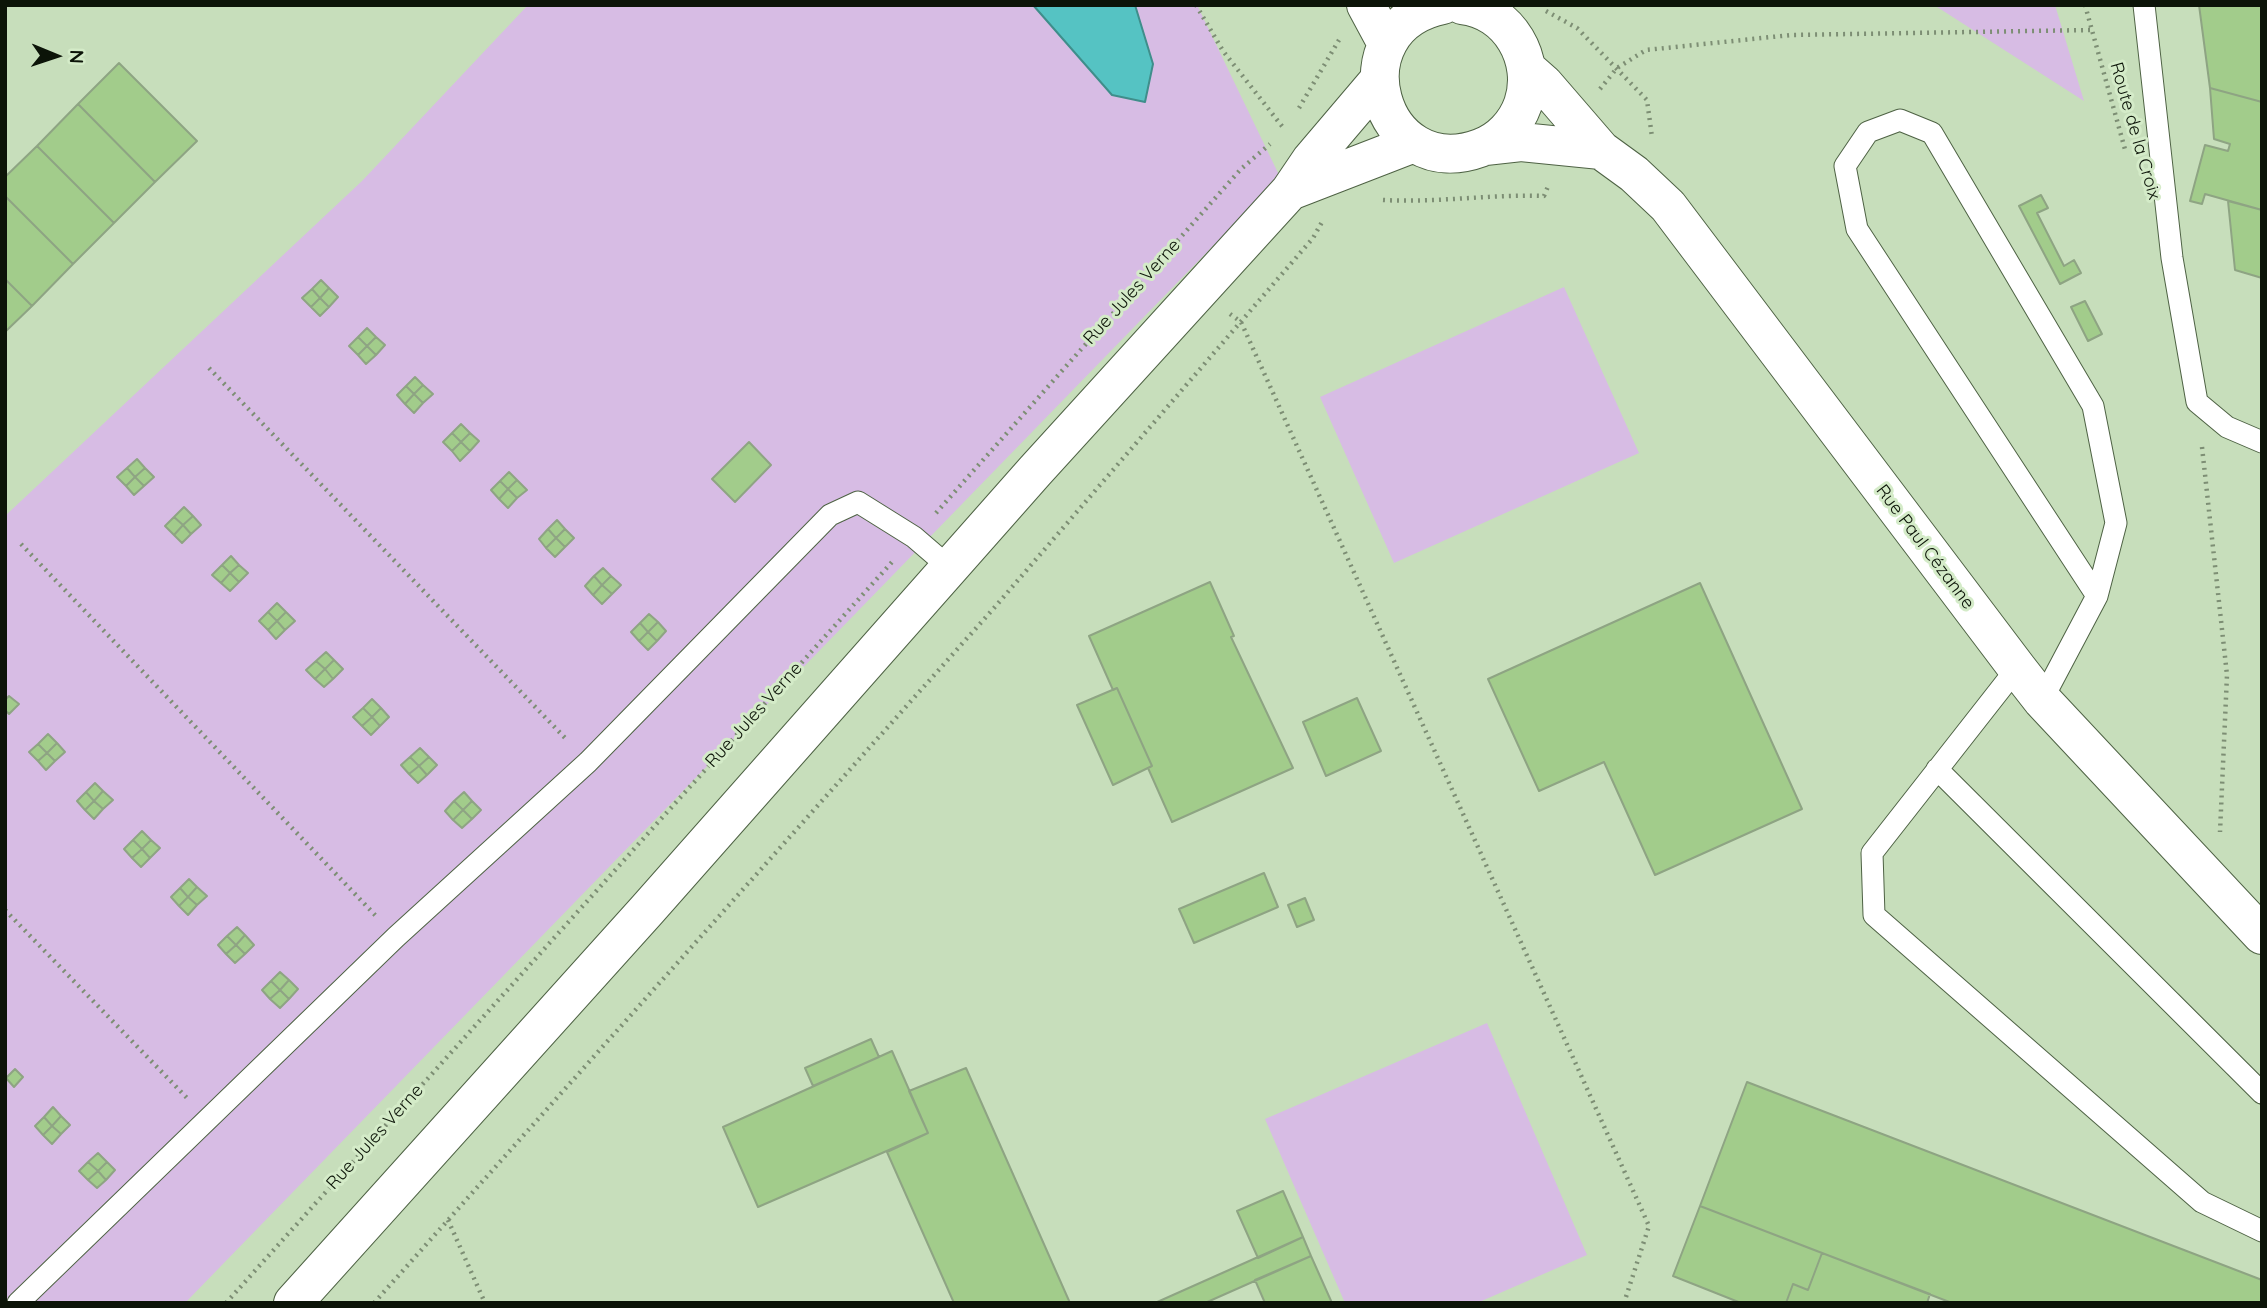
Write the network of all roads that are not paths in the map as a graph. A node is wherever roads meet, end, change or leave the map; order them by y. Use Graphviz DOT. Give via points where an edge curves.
graph roads {
  1 [pos="1443,5"];
  2 [pos="1462,5"];
  3 [pos="2144,5"];
  4 [pos="1367,8"];
  5 [pos="1383,62"];
  6 [pos="1527,69"];
  7 [pos="1414,143"];
  8 [pos="1485,146"];
  9 [pos="1601,150"];
  10 [pos="1290,191"];
  11 [pos="2262,442"];
  12 [pos="950,568"];
  13 [pos="2097,596"];
  14 [pos="2017,668"];
  15 [pos="2042,700"];
  16 [pos="1937,769"];
  17 [pos="2262,935"];
  18 [pos="2262,1093"];
  19 [pos="2262,1231"];
  20 [pos="18,1303"];
  21 [pos="293,1303"];
  1 -- 5 [label="street" via="1412,16 1398,28"];
  2 -- 6 [label="street" via="1500,21 1513,34"];
  3 -- 11 [label="lane" via="2172,258 2197,402 2227,427"];
  4 -- 5 [label="street"];
  5 -- 7 [label="street" via="1381,99 1399,131"];
  5 -- 10 [label="street"];
  6 -- 8 [label="street" via="1523,106 1501,136"];
  6 -- 9 [label="street, Rue Paul Cézanne"];
  7 -- 8 [label="street" via="1449,154"];
  7 -- 10 [label="street"];
  8 -- 9 [label="street" via="1521,142"];
  9 -- 14 [label="street, Rue Paul Cézanne" via="1668,206"];
  10 -- 12 [label="street"];
  12 -- 20 [label="lane" via="915,537 858,502 830,515 588,762 396,937"];
  12 -- 21 [label="street"];
  13 -- 13 [label="lane" via="2116,523 2093,405 1932,133 1900,120 1868,132 1846,166 1857,229"];
  13 -- 15 [label="lane"];
  14 -- 15 [label="street, Rue Paul Cézanne"];
  14 -- 16 [label="lane"];
  15 -- 17 [label="street, Rue Paul Cézanne"];
  16 -- 18 [label="lane"];
  16 -- 19 [label="lane" via="1872,853 1874,915 2202,1202"];
}
